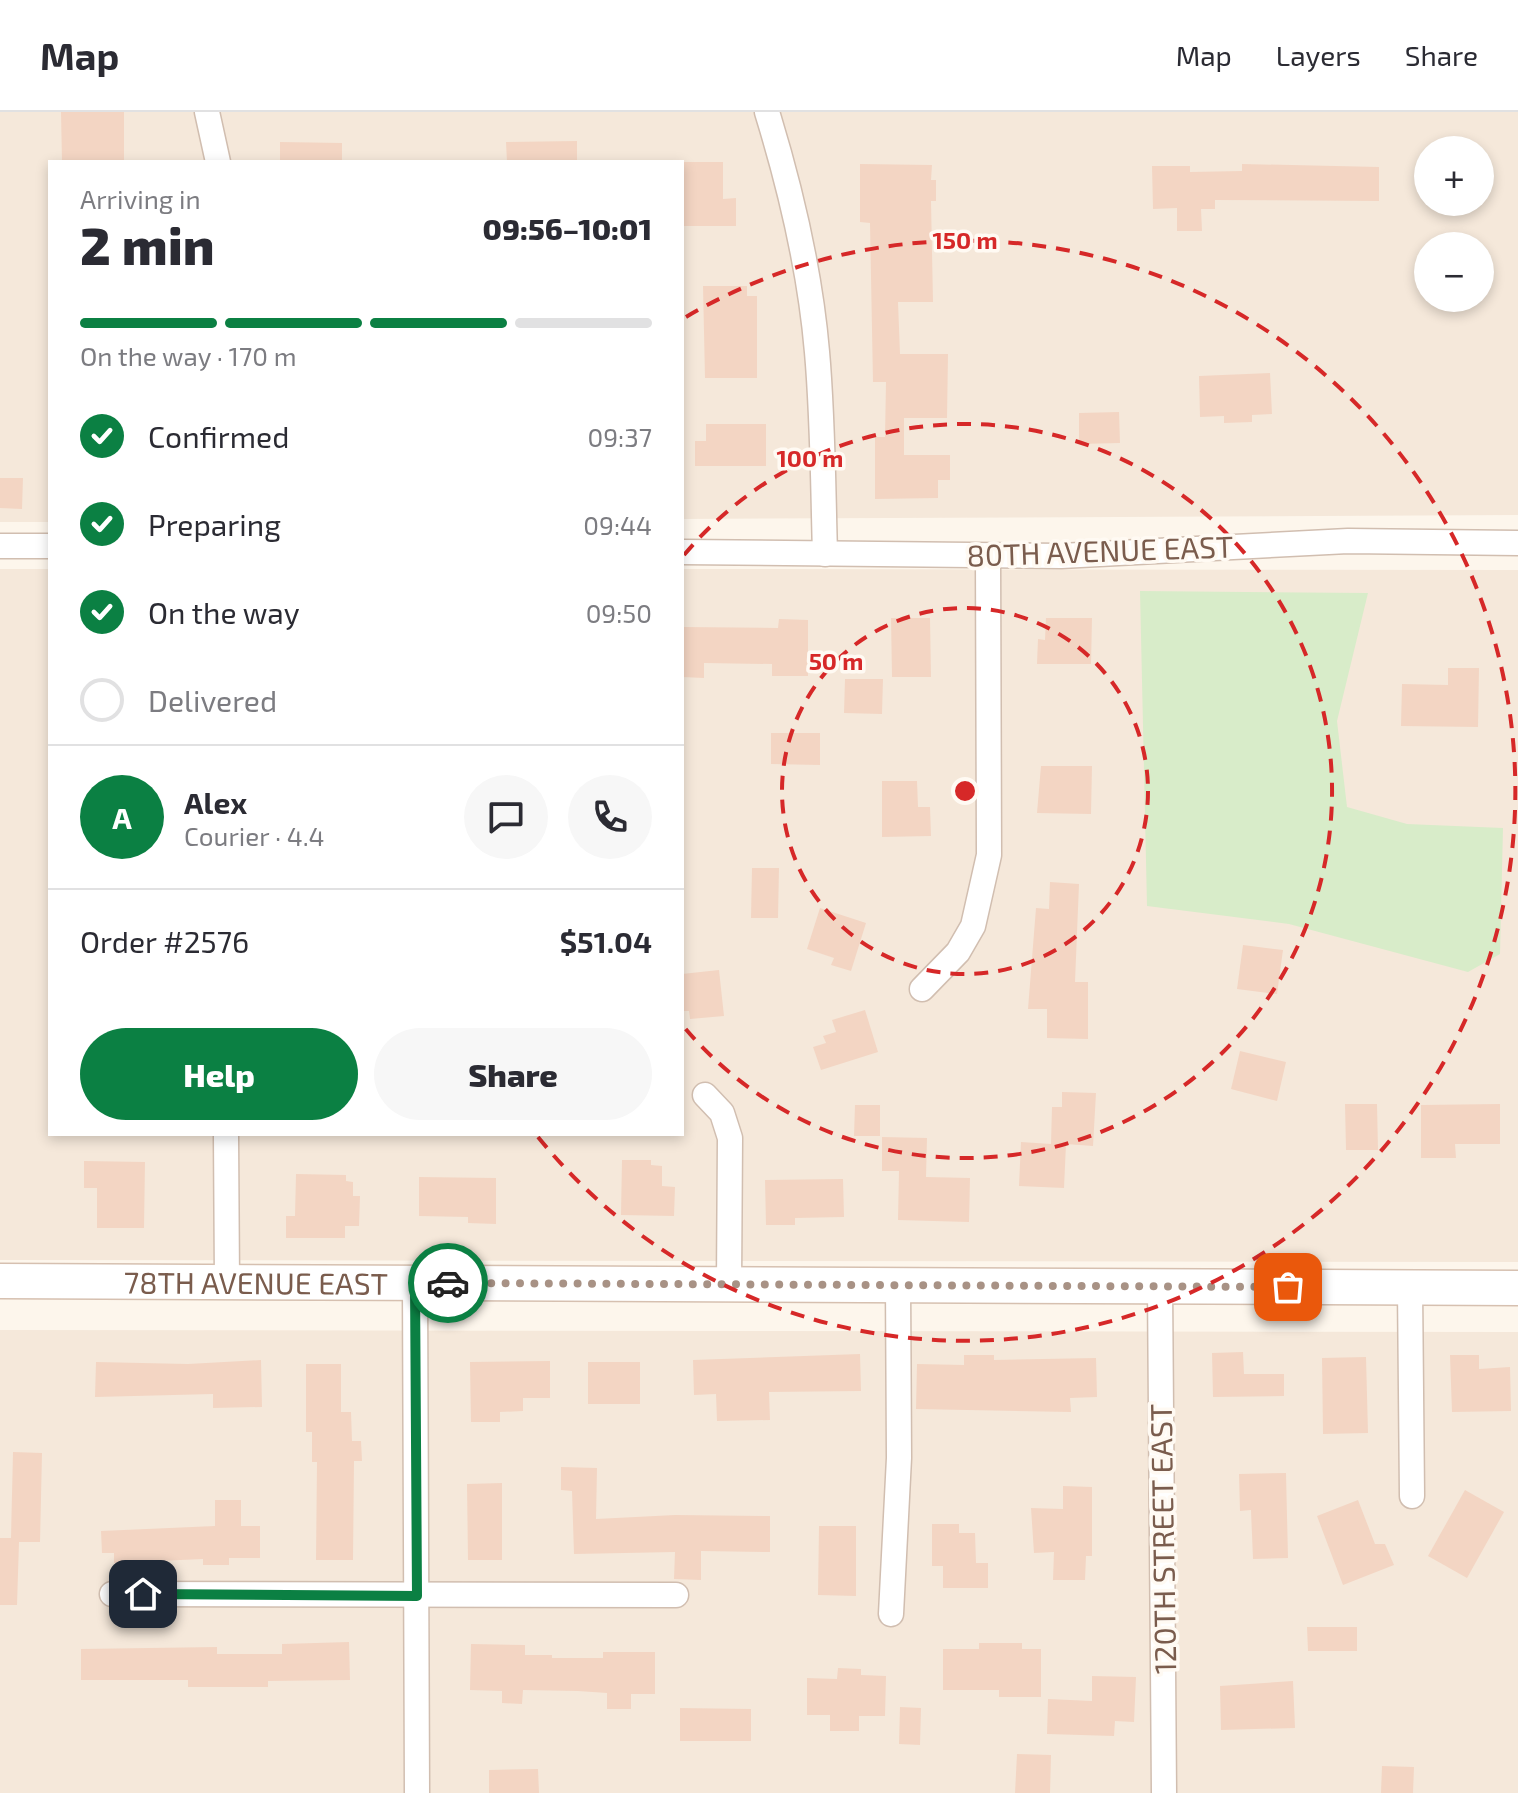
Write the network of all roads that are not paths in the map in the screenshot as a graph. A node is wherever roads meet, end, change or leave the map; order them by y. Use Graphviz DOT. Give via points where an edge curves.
graph roads {
  1 [pos="207,112"];
  2 [pos="767,112"];
  3 [pos="218,160"];
  4 [pos="1518,543"];
  5 [pos="0,546"];
  6 [pos="48,546"];
  7 [pos="684,552"];
  8 [pos="825,554"];
  9 [pos="988,556"];
  10 [pos="922,989"];
  11 [pos="705,1095"];
  12 [pos="226,1136"];
  13 [pos="0,1281"];
  14 [pos="227,1283"];
  15 [pos="415,1283"];
  16 [pos="729,1284"];
  17 [pos="898,1284"];
  18 [pos="1160,1286"];
  19 [pos="1410,1288"];
  20 [pos="1518,1288"];
  21 [pos="1412,1496"];
  22 [pos="112,1594"];
  23 [pos="676,1595"];
  24 [pos="417,1596"];
  25 [pos="891,1614"];
  26 [pos="417,1793"];
  27 [pos="1164,1793"];
  1 -- 3 [label="street"];
  2 -- 8 [label="street" via="794,210 814,324"];
  4 -- 9 [label="street, 80TH AVENUE EAST" via="1348,541"];
  5 -- 6 [label="street"];
  7 -- 8 [label="street, 80TH AVENUE EAST"];
  8 -- 9 [label="street, 80TH AVENUE EAST"];
  9 -- 10 [label="street" via="989,855 973,926 958,952"];
  11 -- 16 [label="street" via="722,1113 730,1138"];
  12 -- 14 [label="street"];
  13 -- 14 [label="street, 78TH AVENUE EAST"];
  14 -- 15 [label="street, 78TH AVENUE EAST"];
  15 -- 16 [label="street, 78TH AVENUE EAST"];
  15 -- 24 [label="street"];
  16 -- 17 [label="street, 78TH AVENUE EAST"];
  17 -- 18 [label="street, 78TH AVENUE EAST"];
  17 -- 25 [label="street" via="899,1458"];
  18 -- 19 [label="street, 78TH AVENUE EAST"];
  18 -- 27 [label="street, 120TH STREET EAST"];
  19 -- 20 [label="street, 78TH AVENUE EAST"];
  19 -- 21 [label="street"];
  22 -- 24 [label="street"];
  23 -- 24 [label="street"];
  24 -- 26 [label="street"];
}
